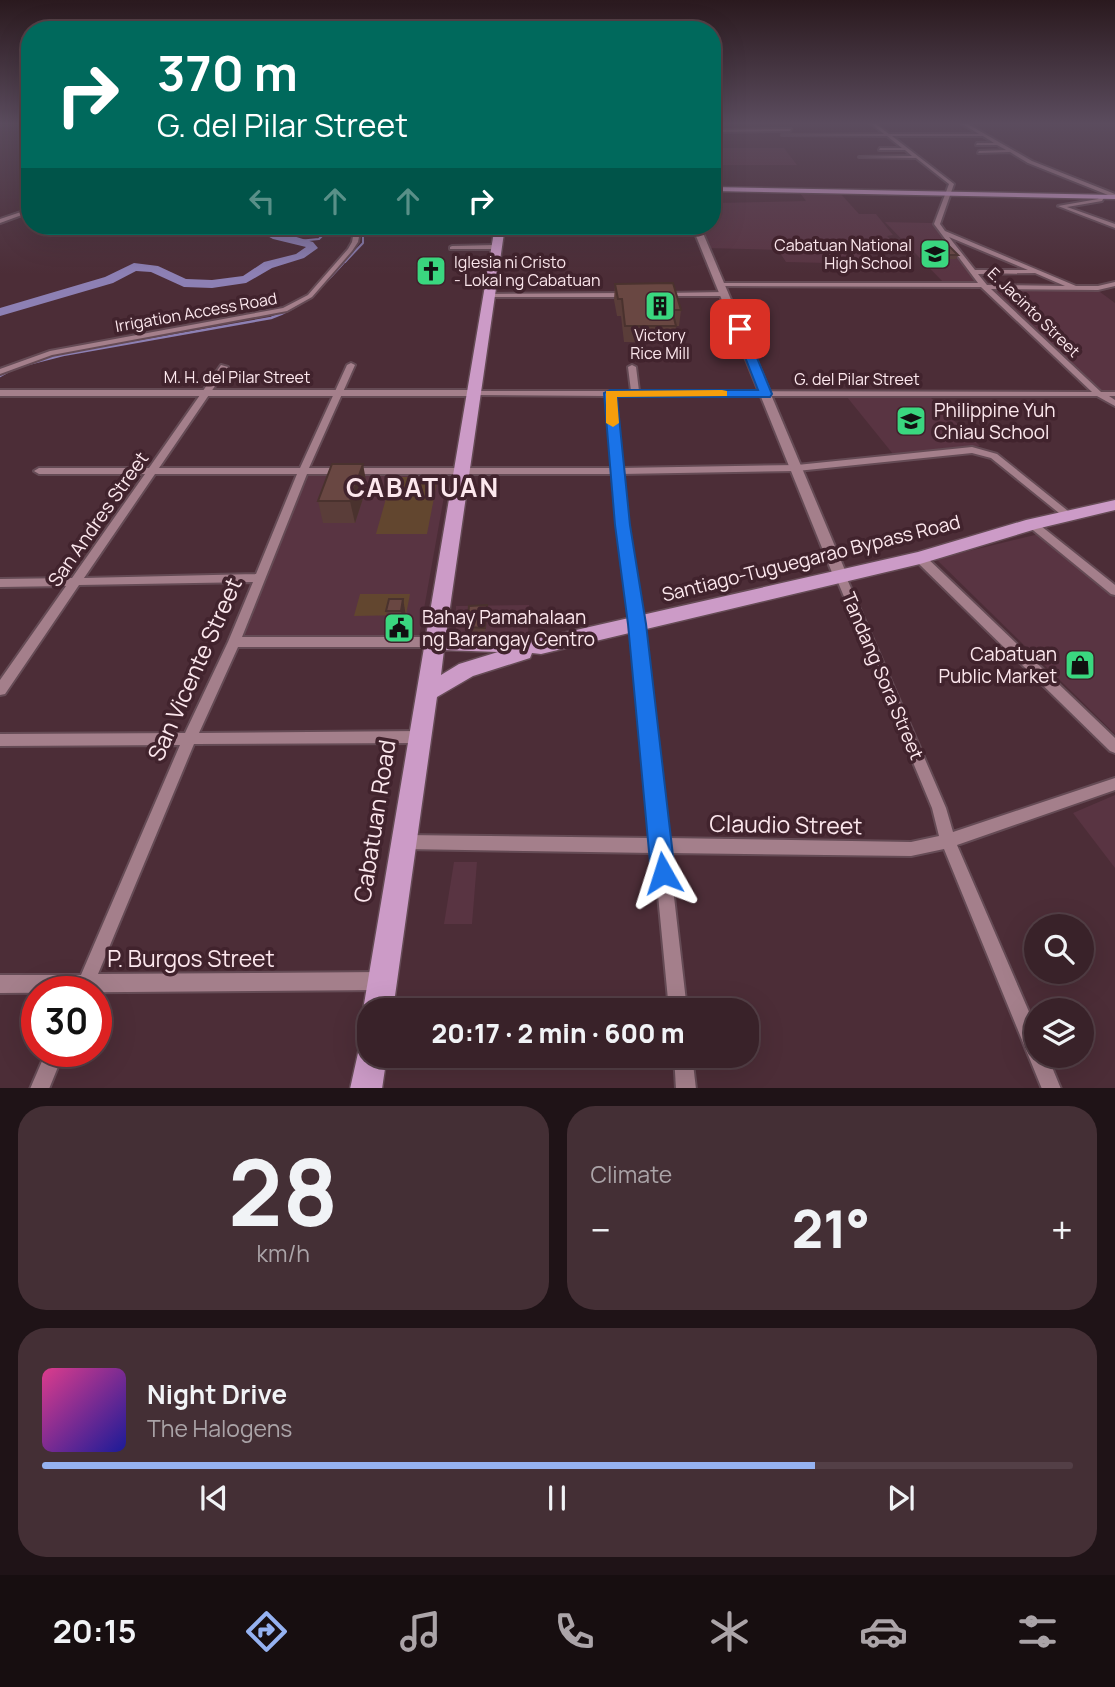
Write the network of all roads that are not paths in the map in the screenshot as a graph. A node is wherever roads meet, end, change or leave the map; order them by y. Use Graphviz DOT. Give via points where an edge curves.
graph roads {
  1 [pos="938,173"];
  2 [pos="1056,173"];
  3 [pos="721,188"];
  4 [pos="950,194"];
  5 [pos="1103,196"];
  6 [pos="1115,197"];
  7 [pos="21,213"];
  8 [pos="0,221"];
  9 [pos="1115,226"];
  10 [pos="940,231"];
  11 [pos="356,235"];
  12 [pos="498,235"];
  13 [pos="700,235"];
  14 [pos="496,247"];
  15 [pos="452,248"];
  16 [pos="998,255"];
  17 [pos="973,272"];
  18 [pos="1010,272"];
  19 [pos="1039,272"];
  20 [pos="1115,285"];
  21 [pos="984,286"];
  22 [pos="1076,288"];
  23 [pos="723,290"];
  24 [pos="632,295"];
  25 [pos="659,295"];
  26 [pos="488,296"];
  27 [pos="351,365"];
  28 [pos="224,367"];
  29 [pos="632,367"];
  30 [pos="0,372"];
  31 [pos="0,393"];
  32 [pos="207,393"];
  33 [pos="338,393"];
  34 [pos="474,393"];
  35 [pos="610,393"];
  36 [pos="635,394"];
  37 [pos="766,394"];
  38 [pos="1099,394"];
  39 [pos="1115,394"];
  40 [pos="1115,404"];
  41 [pos="797,468"];
  42 [pos="39,471"];
  43 [pos="153,471"];
  44 [pos="303,471"];
  45 [pos="461,471"];
  46 [pos="617,471"];
  47 [pos="1115,505"];
  48 [pos="1068,515"];
  49 [pos="1032,524"];
  50 [pos="920,558"];
  51 [pos="840,575"];
  52 [pos="261,578"];
  53 [pos="76,580"];
  54 [pos="0,583"];
  55 [pos="1115,591"];
  56 [pos="637,624"];
  57 [pos="234,642"];
  58 [pos="433,642"];
  59 [pos="541,646"];
  60 [pos="0,690"];
  61 [pos="427,692"];
  62 [pos="419,737"];
  63 [pos="189,738"];
  64 [pos="0,740"];
  65 [pos="1115,747"];
  66 [pos="1115,784"];
  67 [pos="948,841"];
  68 [pos="403,842"];
  69 [pos="660,845"];
  70 [pos="89,976"];
  71 [pos="382,981"];
  72 [pos="0,984"];
  73 [pos="21,985"];
  74 [pos="112,987"];
  75 [pos="379,998"];
  76 [pos="677,998"];
  77 [pos="1024,1022"];
  78 [pos="48,1067"];
  79 [pos="369,1068"];
  80 [pos="684,1068"];
  81 [pos="1044,1068"];
  82 [pos="39,1088"];
  83 [pos="366,1088"];
  84 [pos="686,1088"];
  85 [pos="1052,1088"];
  1 -- 4 [label="street" via="951,182"];
  2 -- 6 [label="street"];
  3 -- 4 [label="highway"];
  4 -- 5 [label="highway"];
  4 -- 10 [label="street" via="937,222"];
  5 -- 6 [label="highway"];
  5 -- 9 [label="street" via="1061,206"];
  7 -- 8 [label="street"];
  10 -- 16 [label="street"];
  10 -- 17 [label="street, E. Jacinto Street"];
  11 -- 30 [label="street, Irrigation Access Road" via="353,247 310,296 292,308 50,353"];
  12 -- 14 [label="highway"];
  13 -- 23 [label="street, Tandang Sora Street"];
  14 -- 15 [label="street"];
  14 -- 26 [label="highway"];
  16 -- 18 [label="street"];
  16 -- 19 [label="street"];
  17 -- 18 [label="street"];
  17 -- 21 [label="street, E. Jacinto Street"];
  18 -- 19 [label="street"];
  19 -- 22 [label="street"];
  20 -- 22 [label="street"];
  21 -- 22 [label="street"];
  21 -- 23 [label="street"];
  21 -- 38 [label="street, E. Jacinto Street"];
  23 -- 25 [label="street"];
  23 -- 37 [label="street, Tandang Sora Street"];
  24 -- 26 [label="street"];
  26 -- 34 [label="highway"];
  27 -- 33 [label="street, San Vicente Street"];
  28 -- 32 [label="street, San Andres Street"];
  29 -- 36 [label="street"];
  31 -- 32 [label="street, M. H. del Pilar Street"];
  32 -- 33 [label="street, M. H. del Pilar Street"];
  32 -- 43 [label="street, San Andres Street"];
  33 -- 34 [label="street, M. H. del Pilar Street"];
  33 -- 44 [label="street, San Vicente Street"];
  34 -- 35 [label="street, G. del Pilar Street"];
  34 -- 45 [label="highway"];
  35 -- 36 [label="street, G. del Pilar Street"];
  35 -- 46 [label="street"];
  36 -- 37 [label="street, G. del Pilar Street"];
  37 -- 38 [label="street, G. del Pilar Street"];
  37 -- 41 [label="street, Tandang Sora Street"];
  38 -- 39 [label="street, G. del Pilar Street"];
  38 -- 40 [label="street, E. Jacinto Street"];
  41 -- 46 [label="street"];
  41 -- 48 [label="street" via="981,451 994,456"];
  41 -- 51 [label="street, Tandang Sora Street"];
  42 -- 43 [label="street"];
  43 -- 44 [label="street"];
  43 -- 53 [label="street, San Andres Street"];
  44 -- 45 [label="street"];
  44 -- 52 [label="street, San Vicente Street"];
  45 -- 46 [label="street"];
  45 -- 58 [label="highway"];
  46 -- 56 [label="street"];
  47 -- 48 [label="highway, Santiago-Tuguegarao Bypass Road"];
  48 -- 49 [label="highway, Santiago-Tuguegarao Bypass Road"];
  49 -- 50 [label="highway, Santiago-Tuguegarao Bypass Road"];
  49 -- 55 [label="street"];
  50 -- 51 [label="highway, Santiago-Tuguegarao Bypass Road"];
  50 -- 65 [label="street"];
  51 -- 56 [label="highway, Santiago-Tuguegarao Bypass Road"];
  51 -- 67 [label="street, Tandang Sora Street" via="939,808"];
  52 -- 53 [label="street"];
  52 -- 57 [label="street, San Vicente Street"];
  53 -- 54 [label="street"];
  53 -- 60 [label="street, San Andres Street"];
  56 -- 59 [label="highway, Santiago-Tuguegarao Bypass Road"];
  56 -- 69 [label="street"];
  57 -- 58 [label="street"];
  57 -- 63 [label="street, San Vicente Street"];
  58 -- 59 [label="highway, Santiago-Tuguegarao Bypass Road"];
  58 -- 61 [label="highway, Cabatuan Road"];
  59 -- 61 [label="highway" via="490,661"];
  61 -- 62 [label="highway, Cabatuan Road"];
  62 -- 63 [label="street"];
  62 -- 68 [label="highway, Cabatuan Road"];
  63 -- 64 [label="street"];
  63 -- 70 [label="street, San Vicente Street"];
  66 -- 67 [label="street, Claudio Street"];
  67 -- 69 [label="street, Claudio Street" via="911,849"];
  67 -- 77 [label="street, Tandang Sora Street"];
  68 -- 69 [label="street, Claudio Street"];
  68 -- 71 [label="highway, Cabatuan Road"];
  69 -- 76 [label="street"];
  71 -- 74 [label="street, P. Burgos Street"];
  71 -- 75 [label="highway, Cabatuan Road"];
  72 -- 73 [label="street, P. Burgos Street"];
  78 -- 82 [label="street"];
  79 -- 83 [label="highway"];
  80 -- 84 [label="street"];
  81 -- 85 [label="street"];
}
